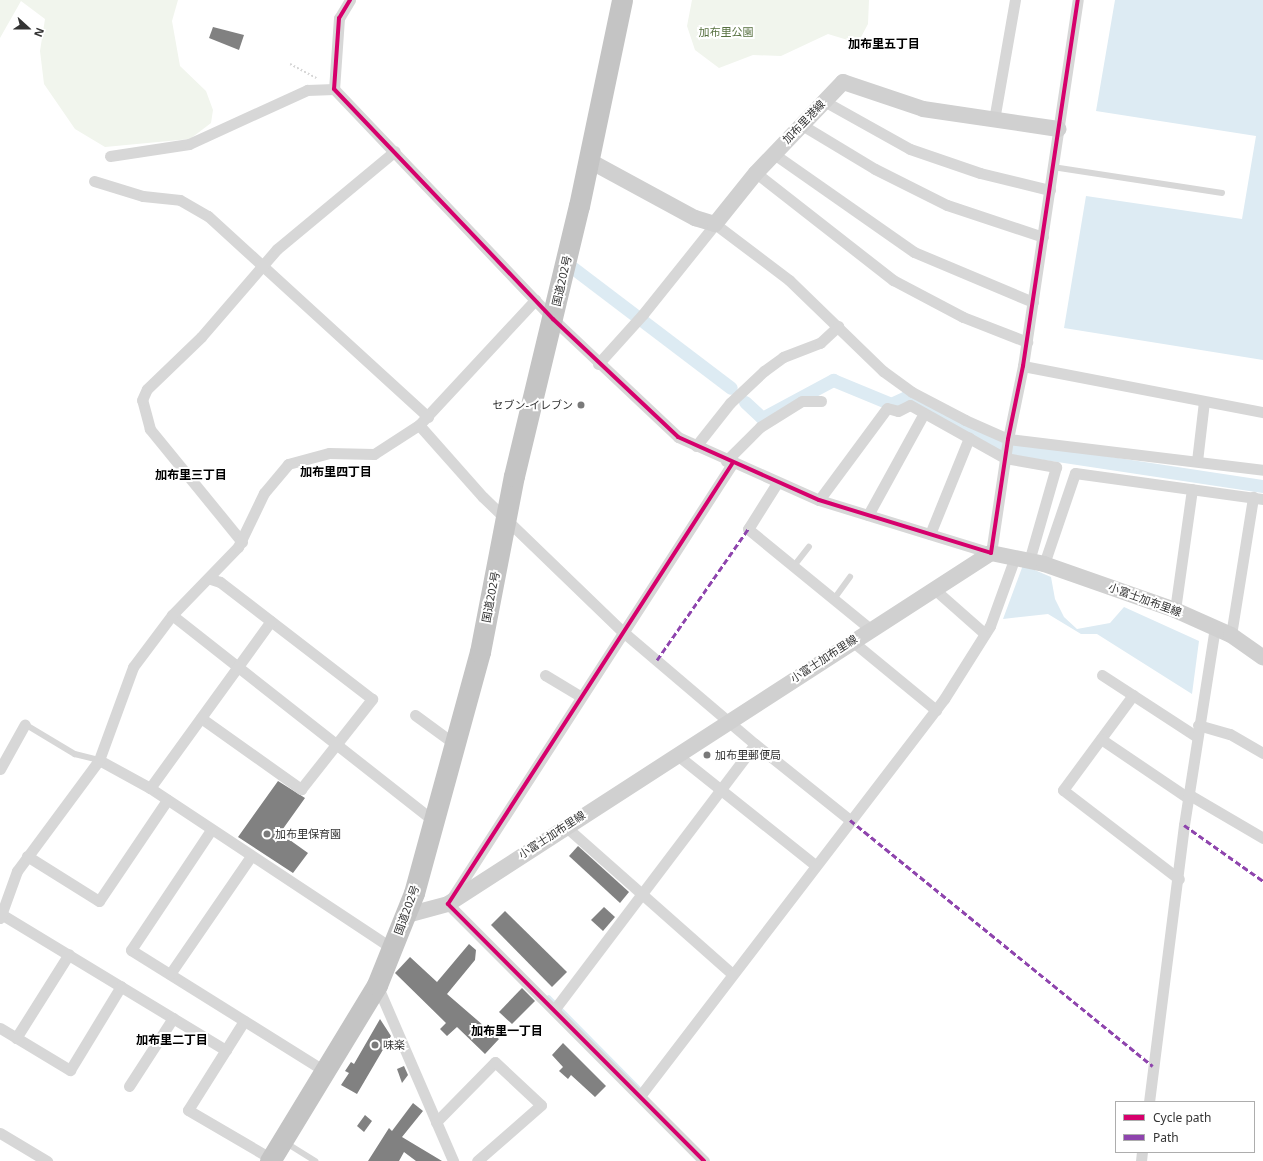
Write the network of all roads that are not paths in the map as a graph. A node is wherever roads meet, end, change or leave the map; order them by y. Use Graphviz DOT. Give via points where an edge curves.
graph roads {
  1 [pos="350,0"];
  2 [pos="622,0"];
  3 [pos="1015,0"];
  4 [pos="1078,0"];
  5 [pos="334,89"];
  6 [pos="824,101"];
  7 [pos="994,120"];
  8 [pos="802,125"];
  9 [pos="1059,129"];
  10 [pos="395,151"];
  11 [pos="774,154"];
  12 [pos="110,156"];
  13 [pos="588,160"];
  14 [pos="1053,168"];
  15 [pos="756,173"];
  16 [pos="94,181"];
  17 [pos="1050,190"];
  18 [pos="1222,193"];
  19 [pos="715,224"];
  20 [pos="1043,237"];
  21 [pos="262,265"];
  22 [pos="535,300"];
  23 [pos="1033,302"];
  24 [pos="553,319"];
  25 [pos="838,326"];
  26 [pos="1027,342"];
  27 [pos="598,364"];
  28 [pos="1024,366"];
  29 [pos="821,401"];
  30 [pos="1204,401"];
  31 [pos="1263,412"];
  32 [pos="924,413"];
  33 [pos="428,417"];
  34 [pos="419,425"];
  35 [pos="969,438"];
  36 [pos="1008,439"];
  37 [pos="696,446"];
  38 [pos="1005,458"];
  39 [pos="1197,461"];
  40 [pos="729,463"];
  41 [pos="1056,467"];
  42 [pos="1263,470"];
  43 [pos="1075,472"];
  44 [pos="777,483"];
  45 [pos="1192,488"];
  46 [pos="1258,498"];
  47 [pos="819,500"];
  48 [pos="868,515"];
  49 [pos="506,520"];
  50 [pos="930,534"];
  51 [pos="242,542"];
  52 [pos="809,547"];
  53 [pos="991,552"];
  54 [pos="1029,561"];
  55 [pos="794,566"];
  56 [pos="850,577"];
  57 [pos="211,579"];
  58 [pos="933,588"];
  59 [pos="834,599"];
  60 [pos="1175,610"];
  61 [pos="172,615"];
  62 [pos="271,621"];
  63 [pos="1215,627"];
  64 [pos="870,629"];
  65 [pos="622,631"];
  66 [pos="985,634"];
  67 [pos="1232,635"];
  68 [pos="852,641"];
  69 [pos="1263,657"];
  70 [pos="237,666"];
  71 [pos="545,675"];
  72 [pos="1102,675"];
  73 [pos="1133,695"];
  74 [pos="580,696"];
  75 [pos="936,710"];
  76 [pos="415,715"];
  77 [pos="201,718"];
  78 [pos="730,722"];
  79 [pos="25,724"];
  80 [pos="1198,725"];
  81 [pos="1197,737"];
  82 [pos="1101,739"];
  83 [pos="337,744"];
  84 [pos="755,744"];
  85 [pos="456,745"];
  86 [pos="1263,753"];
  87 [pos="676,754"];
  88 [pos="99,760"];
  89 [pos="0,769"];
  90 [pos="150,788"];
  91 [pos="720,790"];
  92 [pos="1188,796"];
  93 [pos="167,800"];
  94 [pos="850,820"];
  95 [pos="435,822"];
  96 [pos="565,826"];
  97 [pos="211,830"];
  98 [pos="1263,838"];
  99 [pos="27,856"];
  100 [pos="251,856"];
  101 [pos="815,865"];
  102 [pos="1179,880"];
  103 [pos="642,893"];
  104 [pos="448,904"];
  105 [pos="1,911"];
  106 [pos="407,915"];
  107 [pos="392,949"];
  108 [pos="69,954"];
  109 [pos="731,973"];
  110 [pos="170,974"];
  111 [pos="377,985"];
  112 [pos="121,986"];
  113 [pos="557,1006"];
  114 [pos="173,1018"];
  115 [pos="244,1021"];
  116 [pos="0,1028"];
  117 [pos="16,1038"];
  118 [pos="226,1050"];
  119 [pos="326,1072"];
  120 [pos="129,1086"];
  121 [pos="643,1092"];
  122 [pos="1149,1101"];
  123 [pos="436,1122"];
  124 [pos="0,1134"];
  125 [pos="283,1141"];
  126 [pos="271,1160"];
  127 [pos="47,1161"];
  128 [pos="316,1161"];
  129 [pos="453,1161"];
  130 [pos="477,1161"];
  131 [pos="704,1161"];
  1 -- 5 [label="street" via="339,18"];
  2 -- 13 [label="highway, 国道202号"];
  3 -- 7 [label="street"];
  4 -- 9 [label="street"];
  5 -- 10 [label="street"];
  5 -- 12 [label="street" via="307,90 189,144"];
  6 -- 7 [label="main road, 加布里港線" via="843,82 923,109"];
  6 -- 8 [label="main road, 加布里港線"];
  6 -- 17 [label="street" via="910,149 980,173"];
  7 -- 9 [label="main road, 加布里港線"];
  8 -- 11 [label="main road, 加布里港線"];
  8 -- 20 [label="street" via="875,169 947,205"];
  9 -- 14 [label="street"];
  10 -- 21 [label="street"];
  10 -- 22 [label="street"];
  11 -- 15 [label="main road, 加布里港線"];
  11 -- 23 [label="street" via="914,252"];
  13 -- 19 [label="main road" via="695,218"];
  13 -- 24 [label="highway, 国道202号"];
  14 -- 17 [label="street"];
  14 -- 18 [label="lane"];
  15 -- 19 [label="main road, 加布里港線"];
  15 -- 26 [label="street" via="893,280 962,317"];
  16 -- 21 [label="street" via="143,196 180,200 208,216"];
  17 -- 20 [label="street"];
  19 -- 25 [label="street" via="761,257"];
  19 -- 27 [label="street" via="641,317"];
  20 -- 23 [label="street"];
  21 -- 33 [label="street"];
  21 -- 51 [label="street" via="246,287 147,389 142,400 150,429"];
  22 -- 24 [label="street"];
  22 -- 33 [label="street"];
  23 -- 26 [label="street"];
  24 -- 27 [label="street"];
  24 -- 49 [label="highway, 国道202号"];
  25 -- 36 [label="street" via="883,371 912,392"];
  25 -- 37 [label="street" via="820,343 783,357 764,371 730,403"];
  26 -- 28 [label="street"];
  27 -- 37 [label="street" via="678,437"];
  28 -- 30 [label="street"];
  28 -- 36 [label="street"];
  29 -- 40 [label="street" via="802,401 760,427"];
  30 -- 31 [label="street"];
  30 -- 39 [label="street"];
  32 -- 35 [label="street"];
  32 -- 47 [label="street" via="910,405 898,411 886,408"];
  32 -- 48 [label="street"];
  33 -- 34 [label="street"];
  34 -- 49 [label="street"];
  34 -- 51 [label="street" via="374,454 329,453 288,464 264,493"];
  35 -- 38 [label="street"];
  35 -- 50 [label="street"];
  36 -- 38 [label="street"];
  36 -- 39 [label="street"];
  37 -- 40 [label="street"];
  38 -- 41 [label="street"];
  38 -- 53 [label="street"];
  39 -- 42 [label="street"];
  40 -- 44 [label="street"];
  40 -- 65 [label="street"];
  41 -- 43 [label="street"];
  41 -- 54 [label="street"];
  43 -- 45 [label="street"];
  43 -- 54 [label="street"];
  44 -- 47 [label="street"];
  44 -- 55 [label="street" via="748,529"];
  45 -- 46 [label="street"];
  45 -- 60 [label="street"];
  46 -- 67 [label="street"];
  47 -- 48 [label="street"];
  48 -- 50 [label="street"];
  49 -- 65 [label="street"];
  49 -- 85 [label="highway, 国道202号" via="480,652"];
  50 -- 53 [label="street"];
  51 -- 57 [label="street"];
  52 -- 55 [label="lane"];
  53 -- 54 [label="main road, 小富士加布里線"];
  53 -- 58 [label="main road, 小富士加布里線"];
  54 -- 60 [label="main road, 小富士加布里線"];
  54 -- 66 [label="street"];
  55 -- 59 [label="street"];
  56 -- 59 [label="lane"];
  57 -- 61 [label="street"];
  57 -- 62 [label="street" via="220,582"];
  58 -- 64 [label="main road, 小富士加布里線"];
  58 -- 66 [label="street"];
  59 -- 64 [label="street"];
  60 -- 63 [label="main road, 小富士加布里線"];
  61 -- 70 [label="street"];
  61 -- 88 [label="street" via="133,667"];
  62 -- 70 [label="street"];
  62 -- 83 [label="street" via="372,699"];
  63 -- 67 [label="main road, 小富士加布里線"];
  63 -- 80 [label="street"];
  64 -- 68 [label="main road, 小富士加布里線"];
  65 -- 74 [label="street"];
  65 -- 78 [label="street"];
  66 -- 75 [label="street"];
  67 -- 69 [label="main road, 小富士加布里線"];
  68 -- 75 [label="street"];
  68 -- 78 [label="main road, 小富士加布里線"];
  70 -- 77 [label="street"];
  70 -- 83 [label="street"];
  71 -- 74 [label="street"];
  72 -- 73 [label="street"];
  73 -- 81 [label="street"];
  73 -- 82 [label="street"];
  74 -- 104 [label="street"];
  75 -- 94 [label="street"];
  76 -- 85 [label="street"];
  77 -- 83 [label="street" via="300,789"];
  77 -- 90 [label="street"];
  78 -- 84 [label="street"];
  78 -- 87 [label="main road, 小富士加布里線"];
  79 -- 88 [label="lane" via="75,754"];
  79 -- 89 [label="street"];
  80 -- 81 [label="street"];
  80 -- 86 [label="street" via="1230,734"];
  81 -- 92 [label="street"];
  82 -- 92 [label="street"];
  82 -- 102 [label="street" via="1063,790"];
  83 -- 95 [label="street"];
  84 -- 91 [label="street"];
  84 -- 94 [label="street"];
  85 -- 95 [label="highway, 国道202号"];
  87 -- 91 [label="street"];
  87 -- 96 [label="main road, 小富士加布里線"];
  88 -- 90 [label="street"];
  88 -- 99 [label="street"];
  90 -- 93 [label="street"];
  91 -- 101 [label="street"];
  91 -- 103 [label="street"];
  92 -- 98 [label="street"];
  92 -- 102 [label="street"];
  93 -- 97 [label="street"];
  93 -- 99 [label="street" via="99,901"];
  94 -- 101 [label="street"];
  95 -- 106 [label="highway, 国道202号"];
  96 -- 103 [label="street"];
  96 -- 104 [label="main road, 小富士加布里線"];
  97 -- 100 [label="street"];
  97 -- 110 [label="street" via="132,950"];
  99 -- 105 [label="street"];
  100 -- 107 [label="street"];
  100 -- 110 [label="street"];
  101 -- 109 [label="street"];
  102 -- 122 [label="street"];
  103 -- 109 [label="street"];
  103 -- 113 [label="street"];
  104 -- 106 [label="main road, 小富士加布里線"];
  104 -- 113 [label="street"];
  105 -- 108 [label="street"];
  106 -- 107 [label="highway, 国道202号"];
  107 -- 111 [label="highway, 国道202号"];
  108 -- 112 [label="street"];
  108 -- 117 [label="street"];
  109 -- 121 [label="street"];
  110 -- 115 [label="street"];
  111 -- 119 [label="highway, 国道202号"];
  111 -- 123 [label="street"];
  112 -- 114 [label="street"];
  112 -- 117 [label="street" via="70,1070"];
  113 -- 121 [label="street"];
  114 -- 118 [label="street"];
  114 -- 120 [label="street"];
  115 -- 118 [label="street"];
  115 -- 119 [label="street"];
  116 -- 117 [label="street"];
  118 -- 126 [label="street" via="188,1110"];
  119 -- 125 [label="highway, 国道202号"];
  121 -- 131 [label="street"];
  123 -- 129 [label="street"];
  123 -- 130 [label="street" via="495,1062 541,1105"];
  124 -- 127 [label="street"];
  125 -- 126 [label="highway, 国道202号"];
  125 -- 128 [label="lane"];
}
